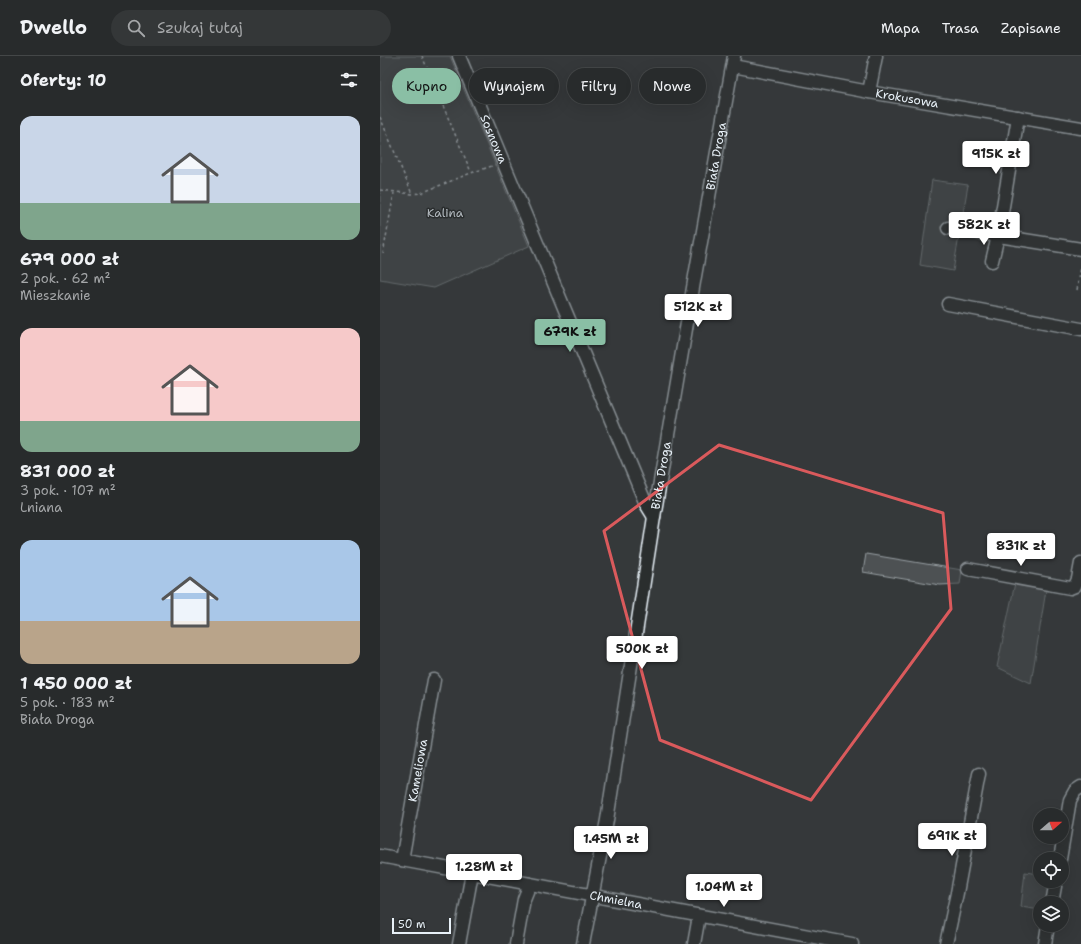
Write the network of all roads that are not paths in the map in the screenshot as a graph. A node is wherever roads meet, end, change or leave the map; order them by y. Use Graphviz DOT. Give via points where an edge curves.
graph roads {
  1 [pos="459,56"];
  2 [pos="876,56"];
  3 [pos="734,61"];
  4 [pos="869,92"];
  5 [pos="1018,117"];
  6 [pos="1081,128"];
  7 [pos="948,228"];
  8 [pos="998,236"];
  9 [pos="1081,249"];
  10 [pos="992,261"];
  11 [pos="948,304"];
  12 [pos="1081,329"];
  13 [pos="654,517"];
  14 [pos="1081,563"];
  15 [pos="968,569"];
  16 [pos="434,680"];
  17 [pos="978,774"];
  18 [pos="1079,788"];
  19 [pos="1061,852"];
  20 [pos="380,856"];
  21 [pos="402,860"];
  22 [pos="472,873"];
  23 [pos="530,884"];
  24 [pos="592,896"];
  25 [pos="699,916"];
  26 [pos="1047,932"];
  27 [pos="459,944"];
  28 [pos="516,944"];
  29 [pos="583,944"];
  30 [pos="694,944"];
  31 [pos="852,944"];
  32 [pos="946,944"];
  33 [pos="1045,944"];
  1 -- 13 [label="street, Sosnowa" via="646,504"];
  2 -- 4 [label="street"];
  3 -- 4 [label="street, Krokusowa"];
  3 -- 13 [label="street, Biała Droga"];
  4 -- 5 [label="street, Krokusowa"];
  5 -- 6 [label="street, Krokusowa"];
  5 -- 8 [label="street"];
  7 -- 8 [label="street"];
  8 -- 9 [label="street"];
  8 -- 10 [label="street"];
  11 -- 12 [label="street"];
  13 -- 24 [label="street, Biała Droga" via="607,820"];
  14 -- 15 [label="street" via="1075,586 1070,588"];
  16 -- 21 [label="street, Kameliowa"];
  17 -- 32 [label="street"];
  18 -- 19 [label="street" via="1070,800"];
  20 -- 21 [label="street, Chmielna"];
  21 -- 22 [label="street, Chmielna"];
  22 -- 23 [label="street, Chmielna"];
  22 -- 27 [label="street"];
  23 -- 24 [label="street, Chmielna"];
  23 -- 28 [label="street" via="524,899"];
  24 -- 25 [label="street, Chmielna"];
  24 -- 29 [label="street, Biała Droga"];
  25 -- 30 [label="street"];
  25 -- 31 [label="street, Chmielna"];
  26 -- 33 [label="street"];
}
